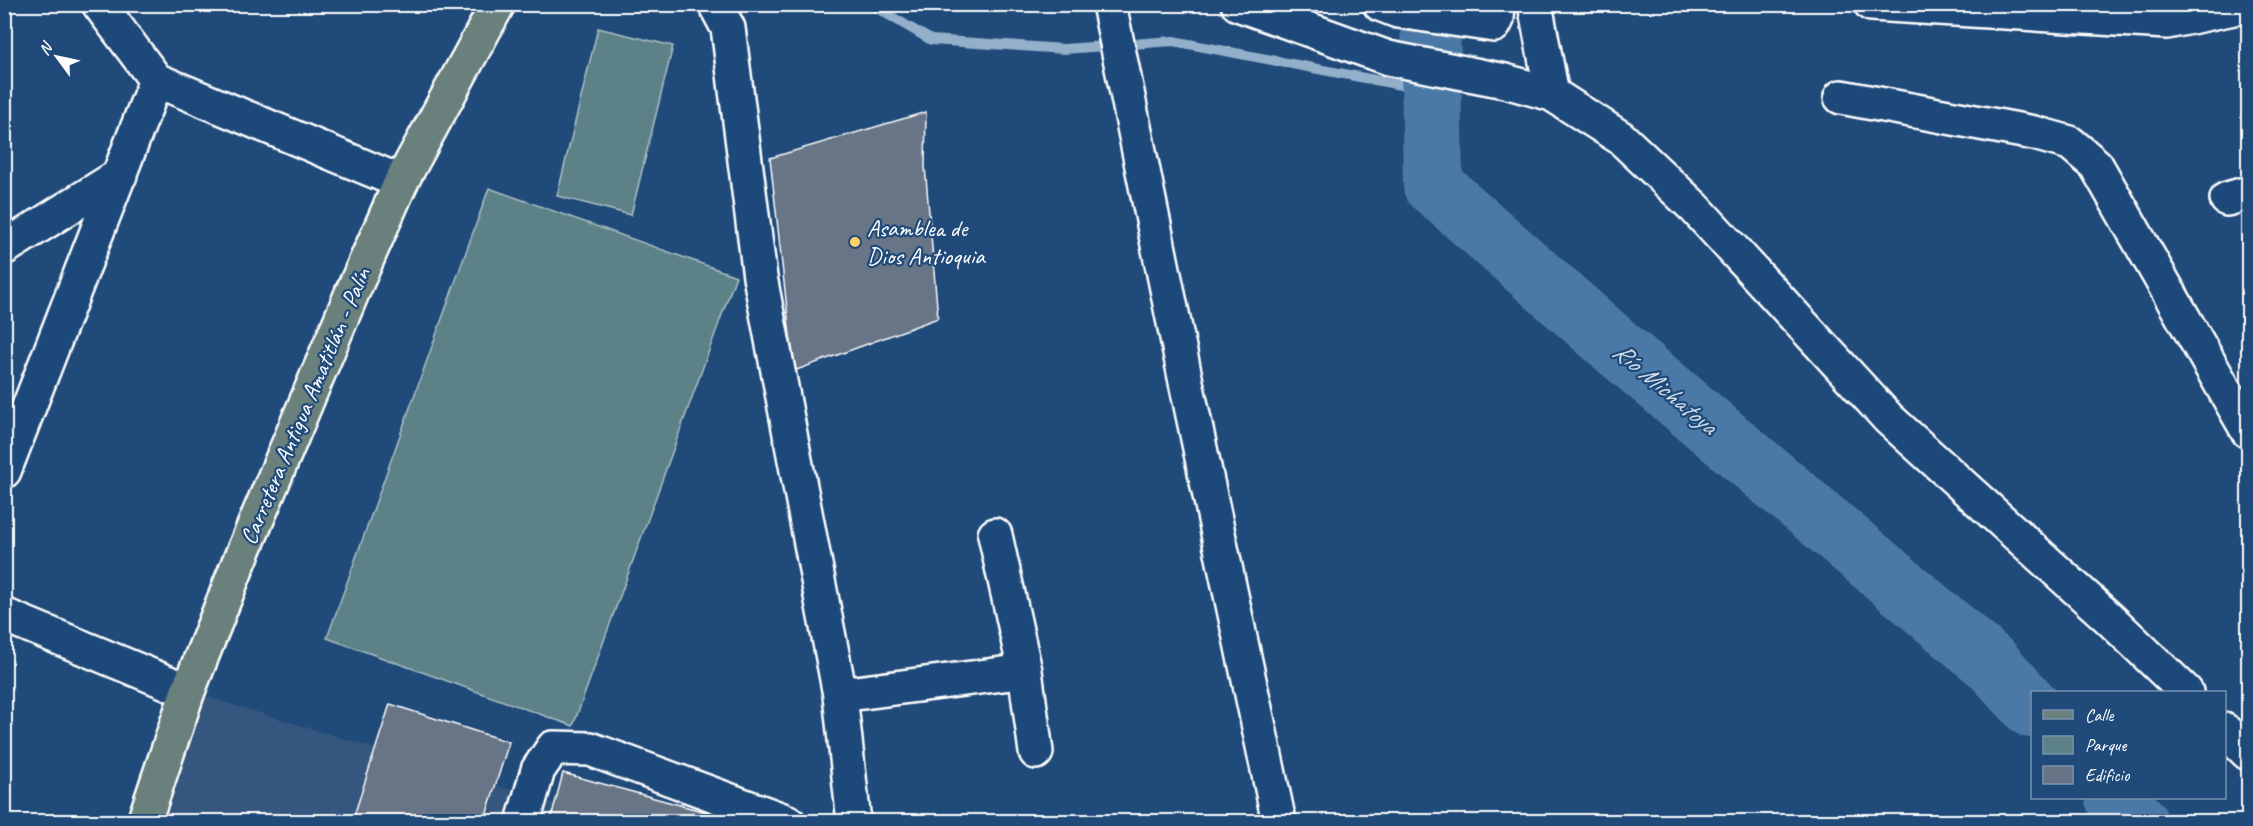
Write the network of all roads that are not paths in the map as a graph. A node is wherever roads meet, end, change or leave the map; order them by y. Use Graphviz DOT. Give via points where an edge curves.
graph roads {
  1 [pos="99,4"];
  2 [pos="498,4"];
  3 [pos="715,4"];
  4 [pos="1238,4"];
  5 [pos="1535,4"];
  6 [pos="1870,4"];
  7 [pos="2248,5"];
  8 [pos="1389,8"];
  9 [pos="2163,13"];
  10 [pos="1488,14"];
  11 [pos="1114,28"];
  12 [pos="156,80"];
  13 [pos="1552,94"];
  14 [pos="1841,97"];
  15 [pos="120,175"];
  16 [pos="401,182"];
  17 [pos="4,248"];
  18 [pos="2248,431"];
  19 [pos="4,471"];
  20 [pos="995,536"];
  21 [pos="4,615"];
  22 [pos="1025,671"];
  23 [pos="188,691"];
  24 [pos="2184,691"];
  25 [pos="840,695"];
  26 [pos="2226,732"];
  27 [pos="1036,752"];
  28 [pos="2248,753"];
  29 [pos="144,822"];
  30 [pos="523,822"];
  31 [pos="788,822"];
  32 [pos="854,822"];
  33 [pos="1279,822"];
  1 -- 12 [label="street"];
  2 -- 16 [label="main road, Carretera Antigua Amatitlán - Palín"];
  3 -- 25 [label="street" via="728,28 760,277"];
  4 -- 13 [label="street" via="1388,58"];
  5 -- 13 [label="street"];
  6 -- 9 [label="street"];
  7 -- 9 [label="street"];
  8 -- 10 [label="street"];
  11 -- 33 [label="street"];
  12 -- 15 [label="street"];
  12 -- 16 [label="street"];
  13 -- 24 [label="street" via="1621,138 1695,208 1889,419"];
  14 -- 18 [label="street" via="2070,143 2096,165"];
  15 -- 17 [label="street"];
  15 -- 19 [label="street"];
  16 -- 23 [label="main road, Carretera Antigua Amatitlán - Palín"];
  20 -- 22 [label="street"];
  21 -- 23 [label="street"];
  22 -- 25 [label="street"];
  22 -- 27 [label="street"];
  23 -- 29 [label="main road, Carretera Antigua Amatitlán - Palín"];
  25 -- 32 [label="street"];
  26 -- 28 [label="street"];
  30 -- 31 [label="street" via="538,770 553,748 590,749"];
}
